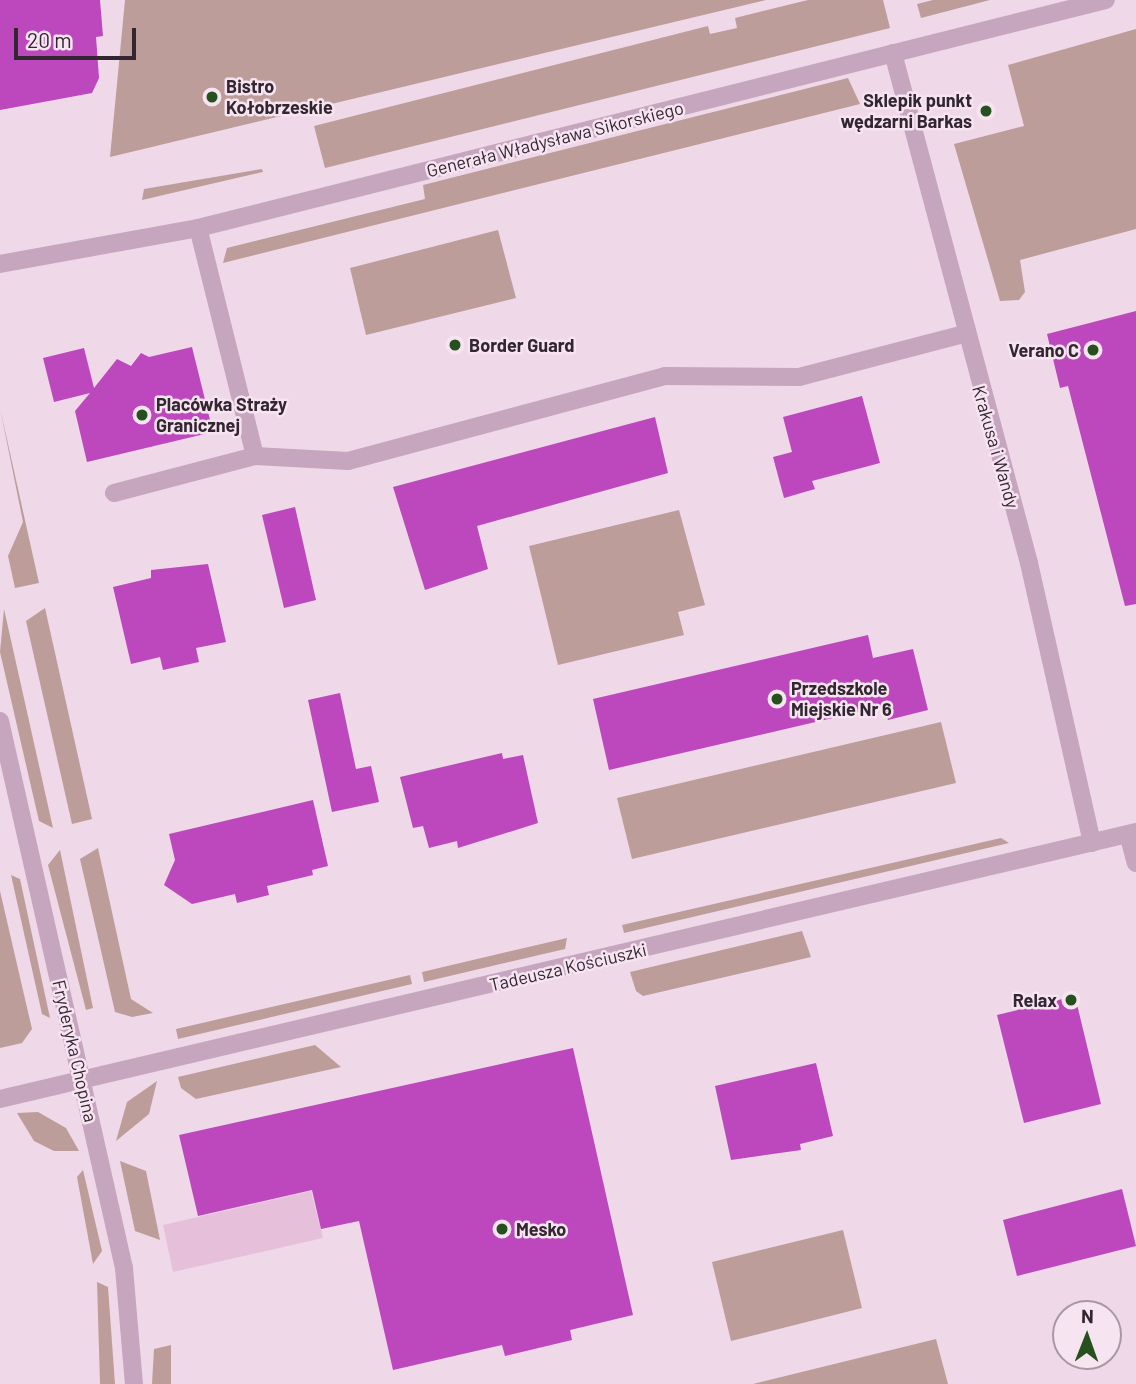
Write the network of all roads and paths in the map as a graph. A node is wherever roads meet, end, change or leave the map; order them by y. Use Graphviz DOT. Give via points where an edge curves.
graph roads {
  1 [pos="1106,0"];
  2 [pos="893,53"];
  3 [pos="198,228"];
  4 [pos="0,264"];
  5 [pos="964,334"];
  6 [pos="256,456"];
  7 [pos="114,493"];
  8 [pos="0,720"];
  9 [pos="1132,833"];
  10 [pos="1092,843"];
  11 [pos="1136,863"];
  12 [pos="82,1080"];
  13 [pos="0,1098"];
  14 [pos="134,1384"];
  1 -- 2 [label="street, Generała Władysława Sikorskiego"];
  2 -- 3 [label="street, Generała Władysława Sikorskiego"];
  2 -- 5 [label="street, Krakusa i Wandy"];
  3 -- 4 [label="street, Generała Władysława Sikorskiego"];
  3 -- 6 [label="street"];
  5 -- 6 [label="street" via="799,377 665,376 348,461"];
  5 -- 10 [label="street, Krakusa i Wandy" via="1029,563"];
  6 -- 7 [label="street"];
  8 -- 12 [label="street, Fryderyka Chopina"];
  9 -- 10 [label="street, Tadeusza Kościuszki"];
  9 -- 11 [label="street"];
  10 -- 12 [label="street, Tadeusza Kościuszki"];
  12 -- 13 [label="street, Tadeusza Kościuszki"];
  12 -- 14 [label="street, Fryderyka Chopina" via="126,1281"];
}
